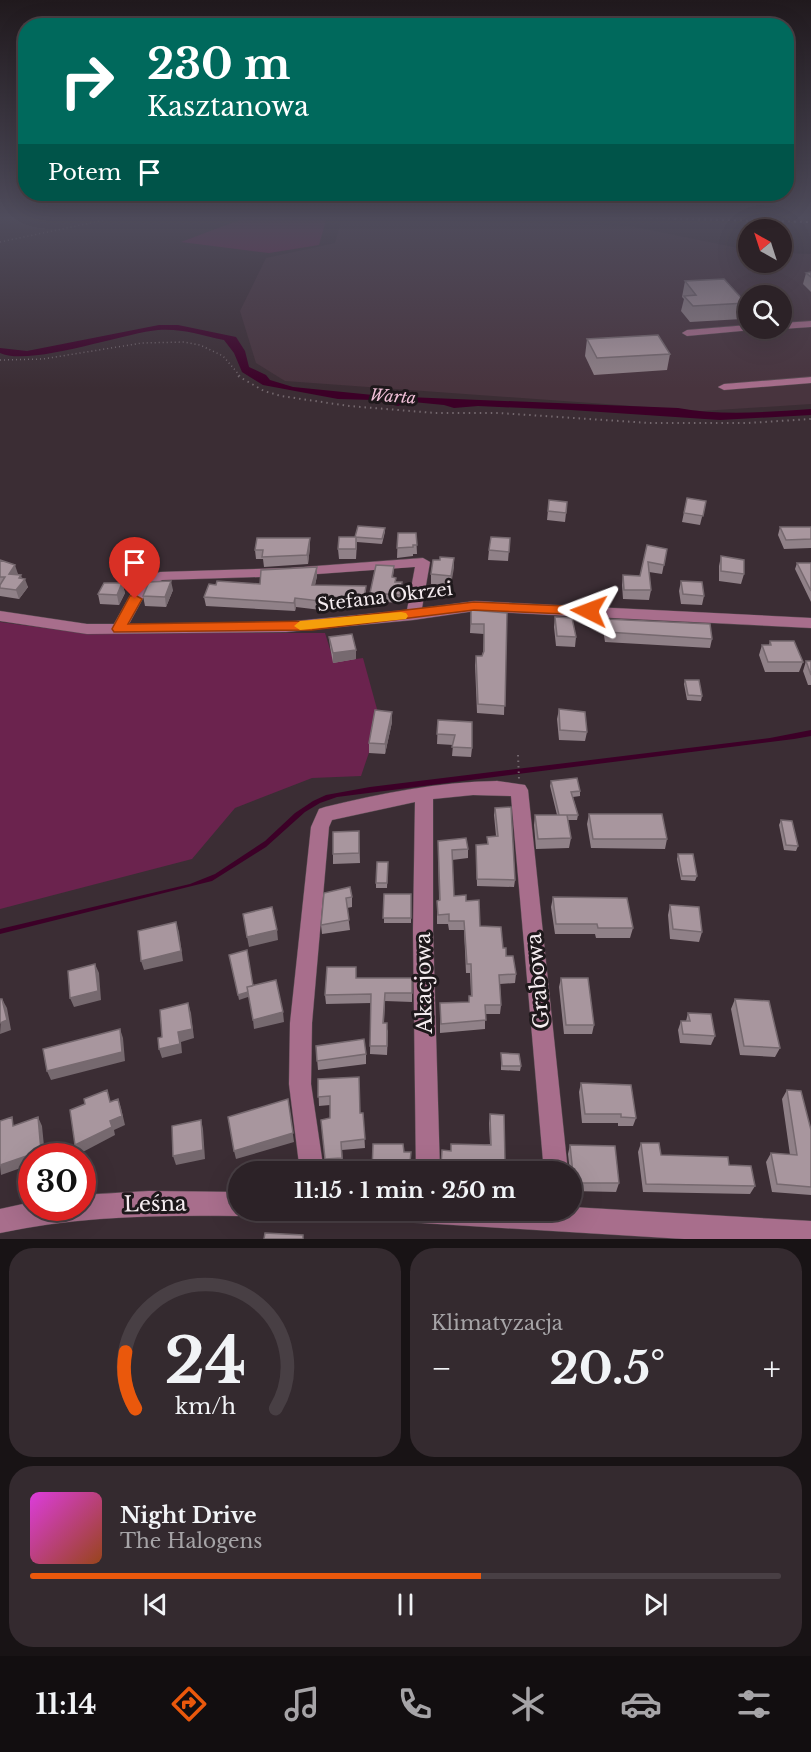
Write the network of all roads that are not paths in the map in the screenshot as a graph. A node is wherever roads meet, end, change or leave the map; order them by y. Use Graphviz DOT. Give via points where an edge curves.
graph roads {
  1 [pos="811,324"];
  2 [pos="792,325"];
  3 [pos="738,329"];
  4 [pos="687,333"];
  5 [pos="811,380"];
  6 [pos="724,387"];
  7 [pos="413,615"];
  8 [pos="0,616"];
  9 [pos="811,623"];
  10 [pos="119,629"];
  11 [pos="424,794"];
  12 [pos="310,1161"];
  13 [pos="428,1161"];
  14 [pos="555,1161"];
  15 [pos="228,1204"];
  16 [pos="582,1217"];
  17 [pos="0,1221"];
  18 [pos="811,1234"];
  1 -- 2 [label="street"];
  3 -- 4 [label="street"];
  5 -- 6 [label="street"];
  7 -- 9 [label="street, Stefana Okrzei" via="474,606"];
  7 -- 10 [label="street, Stefana Okrzei" via="312,625"];
  7 -- 10 [label="street" via="423,562 160,576 143,584"];
  8 -- 10 [label="street, Stefana Okrzei" via="87,629"];
  11 -- 12 [label="street" via="326,814 320,827 301,1023 300,1084"];
  11 -- 13 [label="street, Akacjowa"];
  11 -- 14 [label="street, Grabowa" via="519,788"];
  15 -- 17 [label="street, Leśna" via="139,1203"];
  16 -- 18 [label="street"];
}
